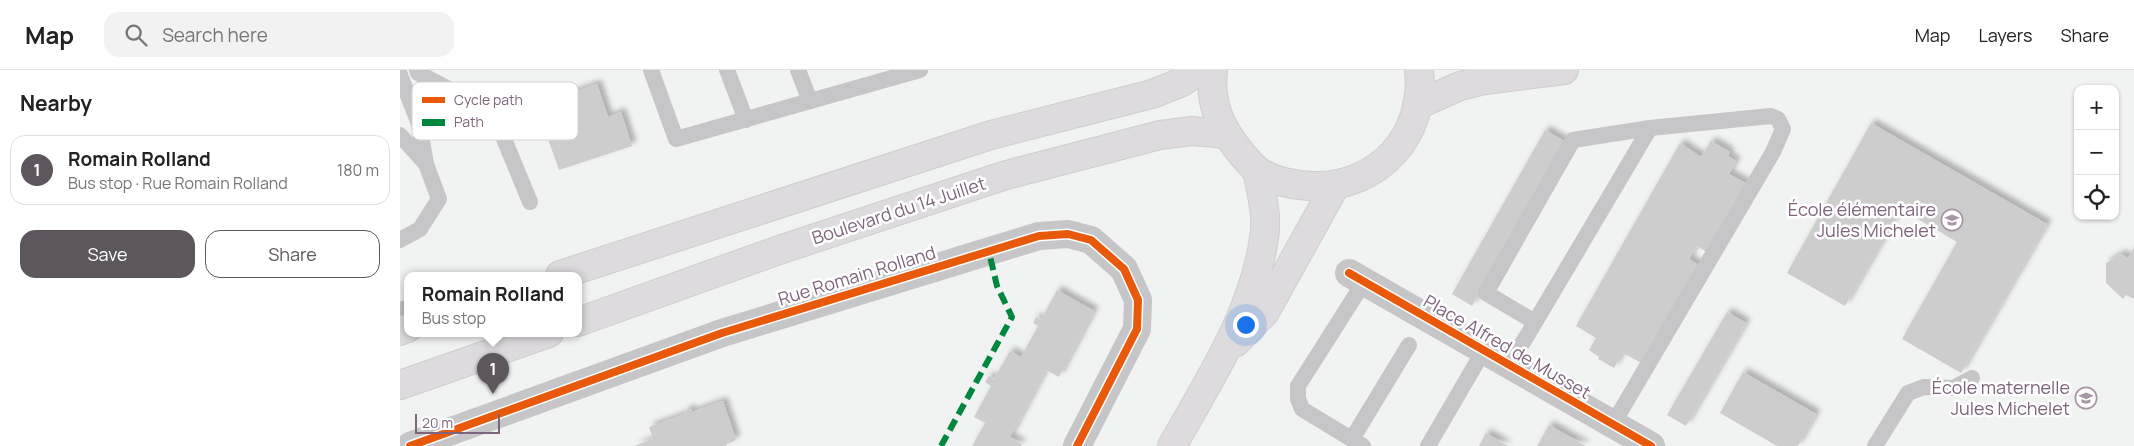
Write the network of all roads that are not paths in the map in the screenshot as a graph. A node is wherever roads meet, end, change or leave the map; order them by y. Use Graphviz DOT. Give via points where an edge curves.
graph roads {
  1 [pos="417,70"];
  2 [pos="651,70"];
  3 [pos="728,70"];
  4 [pos="798,70"];
  5 [pos="920,70"];
  6 [pos="1200,70"];
  7 [pos="1213,70"];
  8 [pos="1419,70"];
  9 [pos="1564,70"];
  10 [pos="400,75"];
  11 [pos="875,76"];
  12 [pos="434,82"];
  13 [pos="810,101"];
  14 [pos="1417,105"];
  15 [pos="412,106"];
  16 [pos="746,120"];
  17 [pos="1650,128"];
  18 [pos="1227,134"];
  19 [pos="400,135"];
  20 [pos="422,140"];
  21 [pos="505,140"];
  22 [pos="426,164"];
  23 [pos="1258,170"];
  24 [pos="1335,186"];
  25 [pos="530,202"];
  26 [pos="400,240"];
  27 [pos="569,272"];
  28 [pos="1356,278"];
  29 [pos="582,321"];
  30 [pos="1535,322"];
  31 [pos="538,337"];
  32 [pos="1409,345"];
  33 [pos="1484,350"];
  34 [pos="1221,358"];
  35 [pos="1509,365"];
  36 [pos="1972,378"];
  37 [pos="400,385"];
  38 [pos="1613,424"];
  39 [pos="1358,443"];
  40 [pos="410,446"];
  41 [pos="1077,446"];
  42 [pos="1172,446"];
  43 [pos="1428,446"];
  44 [pos="1651,446"];
  45 [pos="1875,446"];
  1 -- 12 [label="lane" via="418,74"];
  2 -- 16 [label="lane" via="676,139"];
  3 -- 16 [label="lane"];
  4 -- 13 [label="lane"];
  5 -- 11 [label="lane"];
  6 -- 27 [label="main road" via="1182,82 1152,94 982,138"];
  7 -- 18 [label="main road" via="1216,115"];
  8 -- 14 [label="main road"];
  9 -- 14 [label="main road" via="1485,80 1460,86"];
  10 -- 15 [label="lane"];
  11 -- 13 [label="lane"];
  13 -- 16 [label="lane"];
  14 -- 24 [label="main road" via="1407,136 1392,154 1373,172"];
  17 -- 30 [label="lane"];
  17 -- 30 [label="lane" via="1573,140 1486,293"];
  17 -- 38 [label="lane" via="1771,116 1778,119 1784,129"];
  18 -- 23 [label="main road"];
  18 -- 29 [label="main road, Boulevard du 14 Juillet" via="1192,131 1160,135 1011,174 779,250"];
  19 -- 22 [label="lane"];
  20 -- 22 [label="lane"];
  21 -- 25 [label="lane"];
  22 -- 26 [label="lane" via="440,199 420,228"];
  23 -- 24 [label="main road" via="1295,186"];
  23 -- 34 [label="main road" via="1265,238 1244,309"];
  24 -- 34 [label="main road" via="1265,312"];
  28 -- 33 [label="street, Place Alfred de Musset"];
  28 -- 39 [label="lane" via="1298,386 1298,399 1302,409"];
  30 -- 35 [label="lane"];
  31 -- 37 [label="main road"];
  32 -- 39 [label="lane"];
  33 -- 35 [label="street, Place Alfred de Musset"];
  33 -- 43 [label="lane"];
  34 -- 42 [label="main road"];
  35 -- 38 [label="street, Place Alfred de Musset"];
  36 -- 45 [label="lane" via="1953,388 1924,387 1908,393"];
  38 -- 44 [label="street, Place Alfred de Musset"];
  40 -- 41 [label="street, Rue Romain Rolland" via="722,333 1039,236 1068,234 1090,240 1124,269 1138,300 1137,328"];
}
